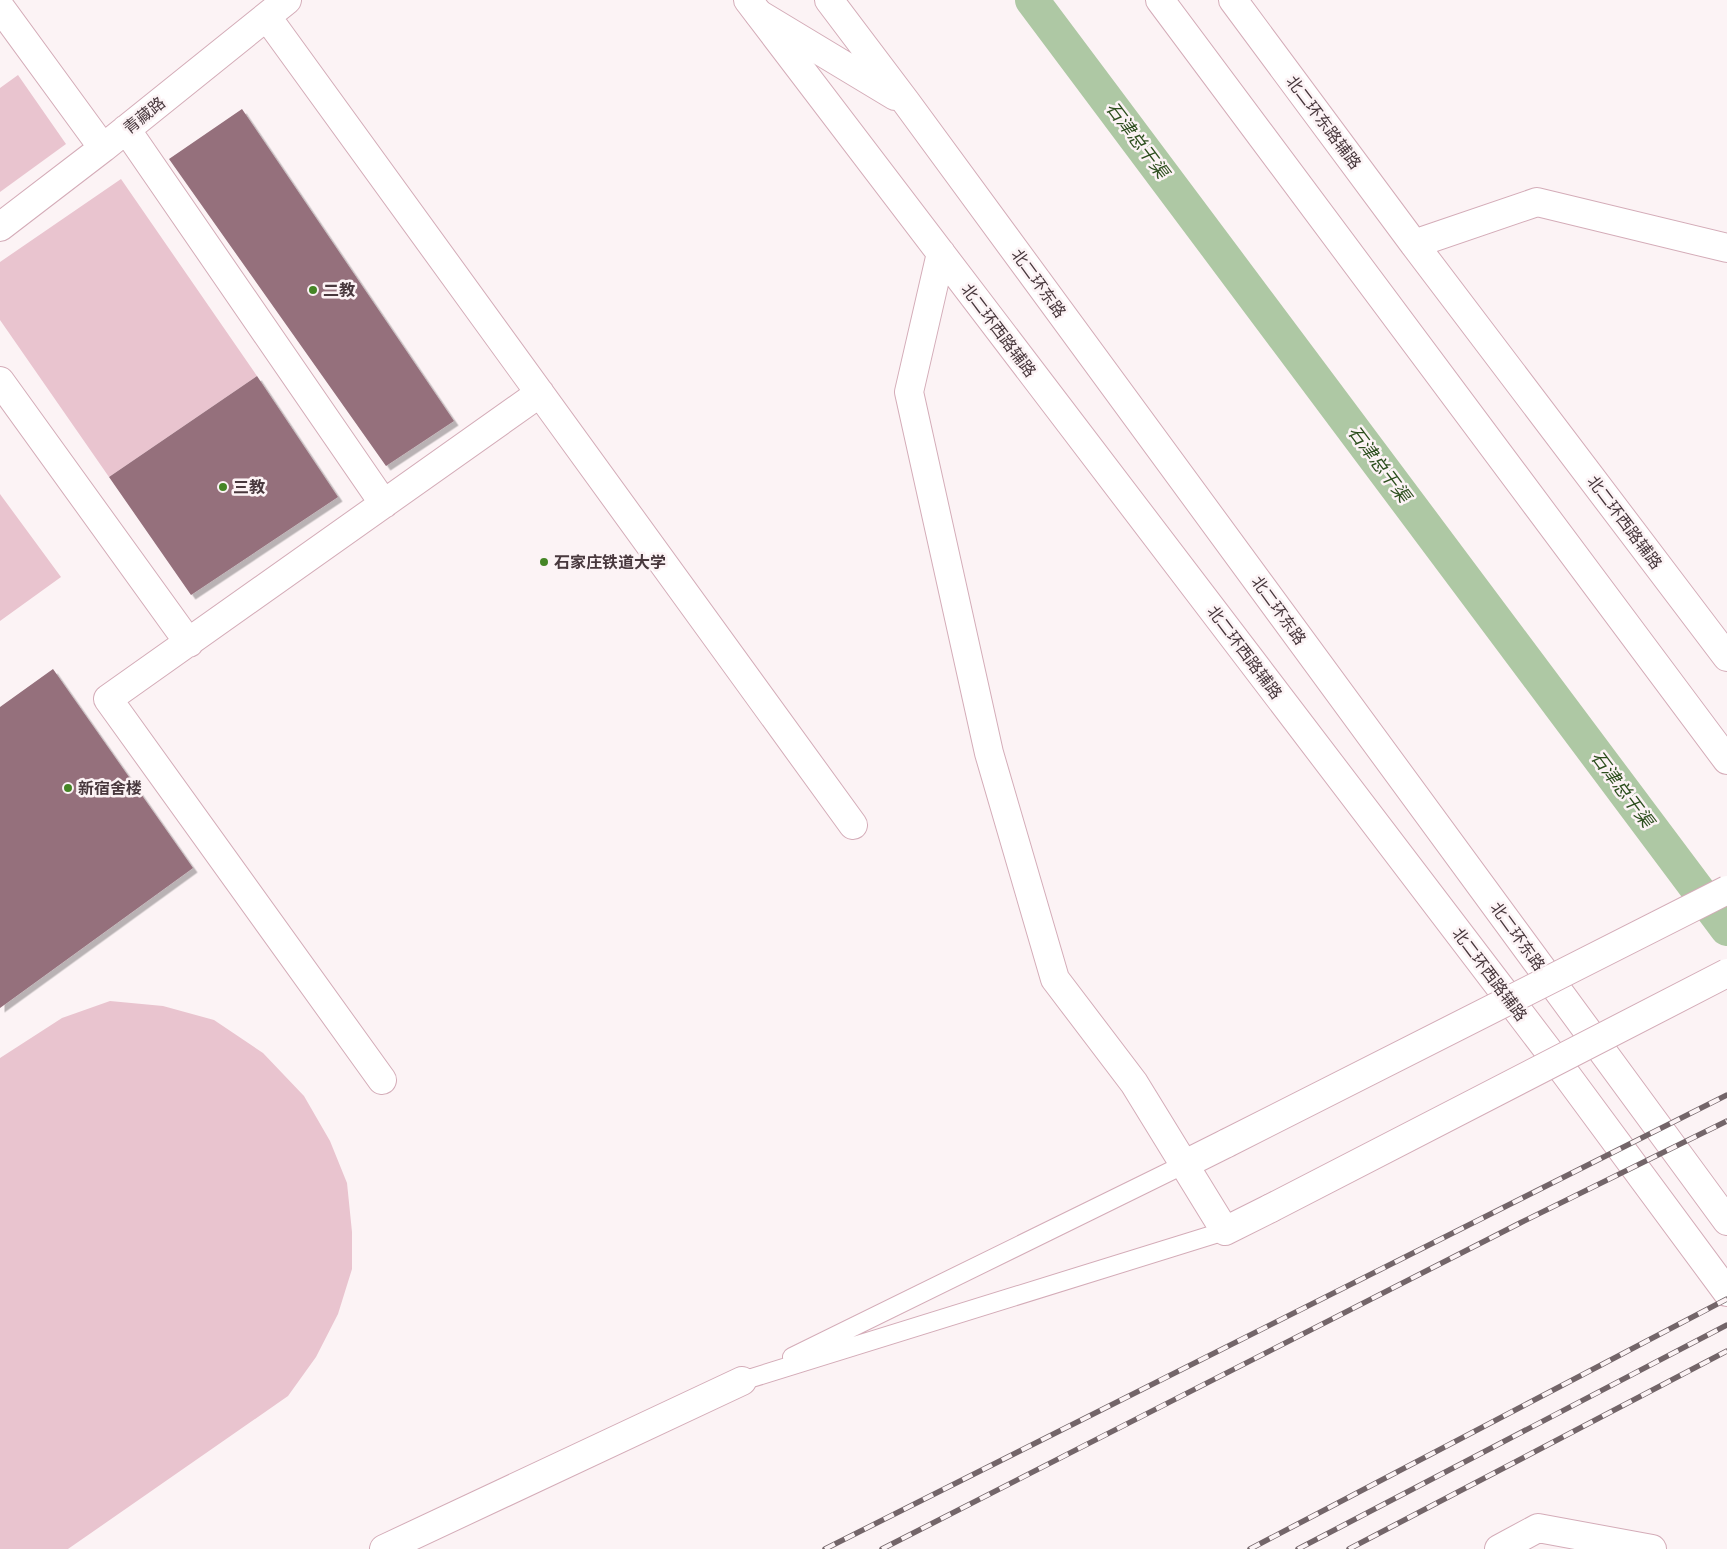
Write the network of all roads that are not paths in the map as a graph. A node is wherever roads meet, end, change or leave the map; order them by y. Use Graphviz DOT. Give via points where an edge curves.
graph roads {
  1 [pos="287,0"];
  2 [pos="829,0"];
  3 [pos="1160,0"];
  4 [pos="1233,0"];
  5 [pos="0,7"];
  6 [pos="754,7"];
  7 [pos="266,17"];
  8 [pos="906,102"];
  9 [pos="126,129"];
  10 [pos="103,148"];
  11 [pos="0,227"];
  12 [pos="1414,244"];
  13 [pos="1727,248"];
  14 [pos="941,252"];
  15 [pos="0,381"];
  16 [pos="540,393"];
  17 [pos="384,504"];
  18 [pos="189,643"];
  19 [pos="1727,656"];
  20 [pos="1727,760"];
  21 [pos="853,825"];
  22 [pos="1727,890"];
  23 [pos="1727,973"];
  24 [pos="382,1080"];
  25 [pos="1183,1165"];
  26 [pos="1727,1221"];
  27 [pos="1225,1231"];
  28 [pos="1727,1292"];
  29 [pos="742,1382"];
  30 [pos="384,1549"];
  31 [pos="1499,1549"];
  32 [pos="1652,1549"];
  1 -- 7 [label="main road, 青藏路"];
  2 -- 8 [label="main road, 北二环东路"];
  3 -- 20 [label="main road"];
  4 -- 12 [label="main road, 北二环东路辅路"];
  5 -- 10 [label="main road"];
  6 -- 8 [label="main road"];
  6 -- 14 [label="main road, 北二环西路辅路"];
  7 -- 9 [label="main road, 青藏路"];
  7 -- 16 [label="main road"];
  8 -- 26 [label="main road, 北二环东路"];
  9 -- 10 [label="main road, 青藏路"];
  9 -- 17 [label="main road"];
  10 -- 11 [label="main road, 青藏路"];
  12 -- 13 [label="main road" via="1537,202"];
  12 -- 19 [label="main road, 北二环西路辅路"];
  14 -- 25 [label="main road" via="909,392 989,753 1055,979 1134,1083"];
  14 -- 28 [label="main road, 北二环西路辅路" via="1557,1062"];
  15 -- 18 [label="main road"];
  16 -- 17 [label="main road"];
  16 -- 21 [label="main road"];
  17 -- 18 [label="main road"];
  18 -- 24 [label="main road" via="108,699"];
  22 -- 25 [label="main road, bridge"];
  23 -- 27 [label="main road, bridge"];
  25 -- 27 [label="main road"];
  25 -- 29 [label="lane"];
  27 -- 29 [label="lane"];
  29 -- 30 [label="main road"];
  31 -- 32 [label="main road" via="1538,1528"];
}
